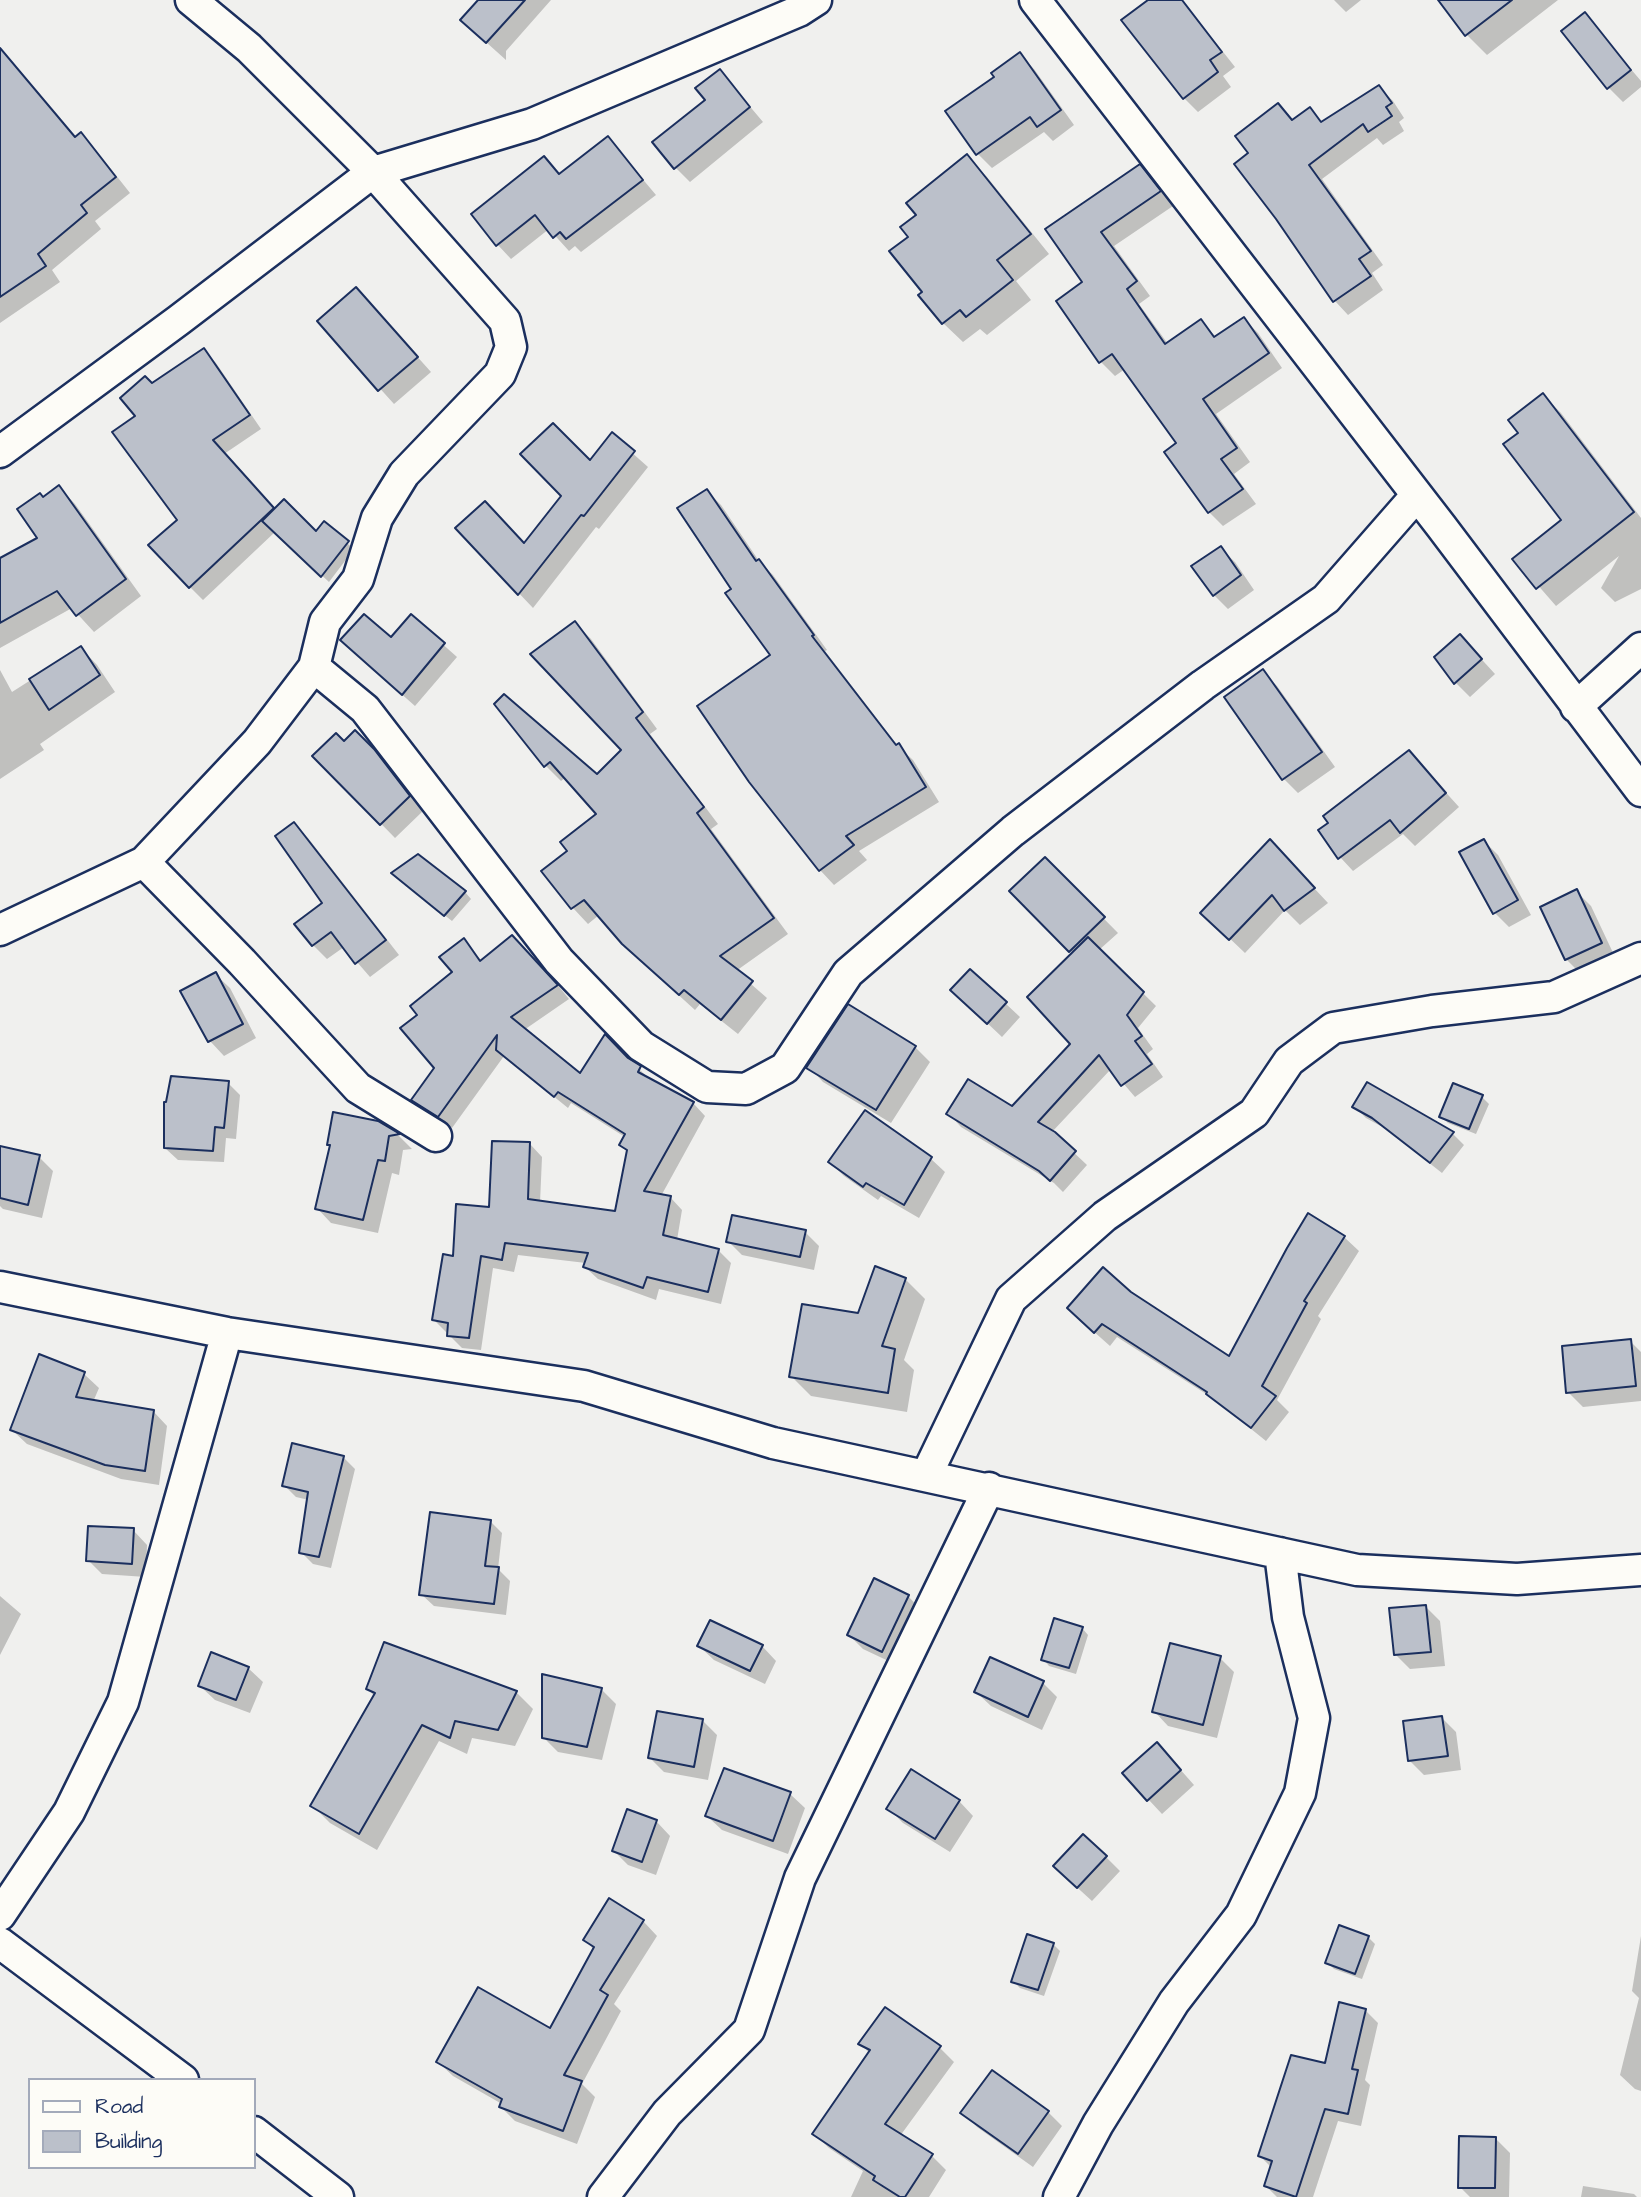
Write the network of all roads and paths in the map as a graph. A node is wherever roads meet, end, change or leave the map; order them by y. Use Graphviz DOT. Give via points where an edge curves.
graph roads {
  1 [pos="191,0"];
  2 [pos="816,0"];
  3 [pos="1035,0"];
  4 [pos="373,172"];
  5 [pos="0,452"];
  6 [pos="1417,495"];
  7 [pos="1641,648"];
  8 [pos="314,667"];
  9 [pos="1576,708"];
  10 [pos="1641,791"];
  11 [pos="144,862"];
  12 [pos="0,930"];
  13 [pos="1641,958"];
  14 [pos="436,1136"];
  15 [pos="0,1287"];
  16 [pos="227,1333"];
  17 [pos="927,1474"];
  18 [pos="989,1489"];
  19 [pos="1280,1553"];
  20 [pos="1641,1570"];
  21 [pos="0,1915"];
  22 [pos="0,1943"];
  23 [pos="180,2078"];
  24 [pos="256,2134"];
  25 [pos="338,2197"];
  26 [pos="603,2197"];
  27 [pos="1059,2197"];
  1 -- 4 [label="street" via="249,48"];
  2 -- 4 [label="street" via="532,124"];
  3 -- 6 [label="street"];
  4 -- 5 [label="street"];
  4 -- 8 [label="street" via="505,321 511,347 500,374 404,474 377,518 358,579 325,622"];
  6 -- 8 [label="street" via="1326,599 1203,685 1013,831 848,973 785,1068 746,1090 707,1087 640,1046 559,961 365,709"];
  6 -- 9 [label="street"];
  7 -- 9 [label="street"];
  8 -- 11 [label="street" via="257,742"];
  9 -- 10 [label="street"];
  11 -- 12 [label="street"];
  11 -- 14 [label="street" via="358,1088"];
  13 -- 17 [label="street" via="1554,997 1333,1028 1289,1061 1254,1113 1105,1216 1011,1299"];
  15 -- 16 [label="street"];
  16 -- 17 [label="street" via="584,1386 773,1443"];
  16 -- 21 [label="street" via="123,1702 69,1812"];
  17 -- 18 [label="street"];
  18 -- 19 [label="street"];
  18 -- 26 [label="street" via="800,1878 749,2030 667,2113"];
  19 -- 20 [label="street" via="1357,1570 1517,1579"];
  19 -- 27 [label="street" via="1288,1617 1314,1718 1300,1793 1241,1914 1174,2002"];
  22 -- 23 [label="street"];
  24 -- 25 [label="street"];
}
